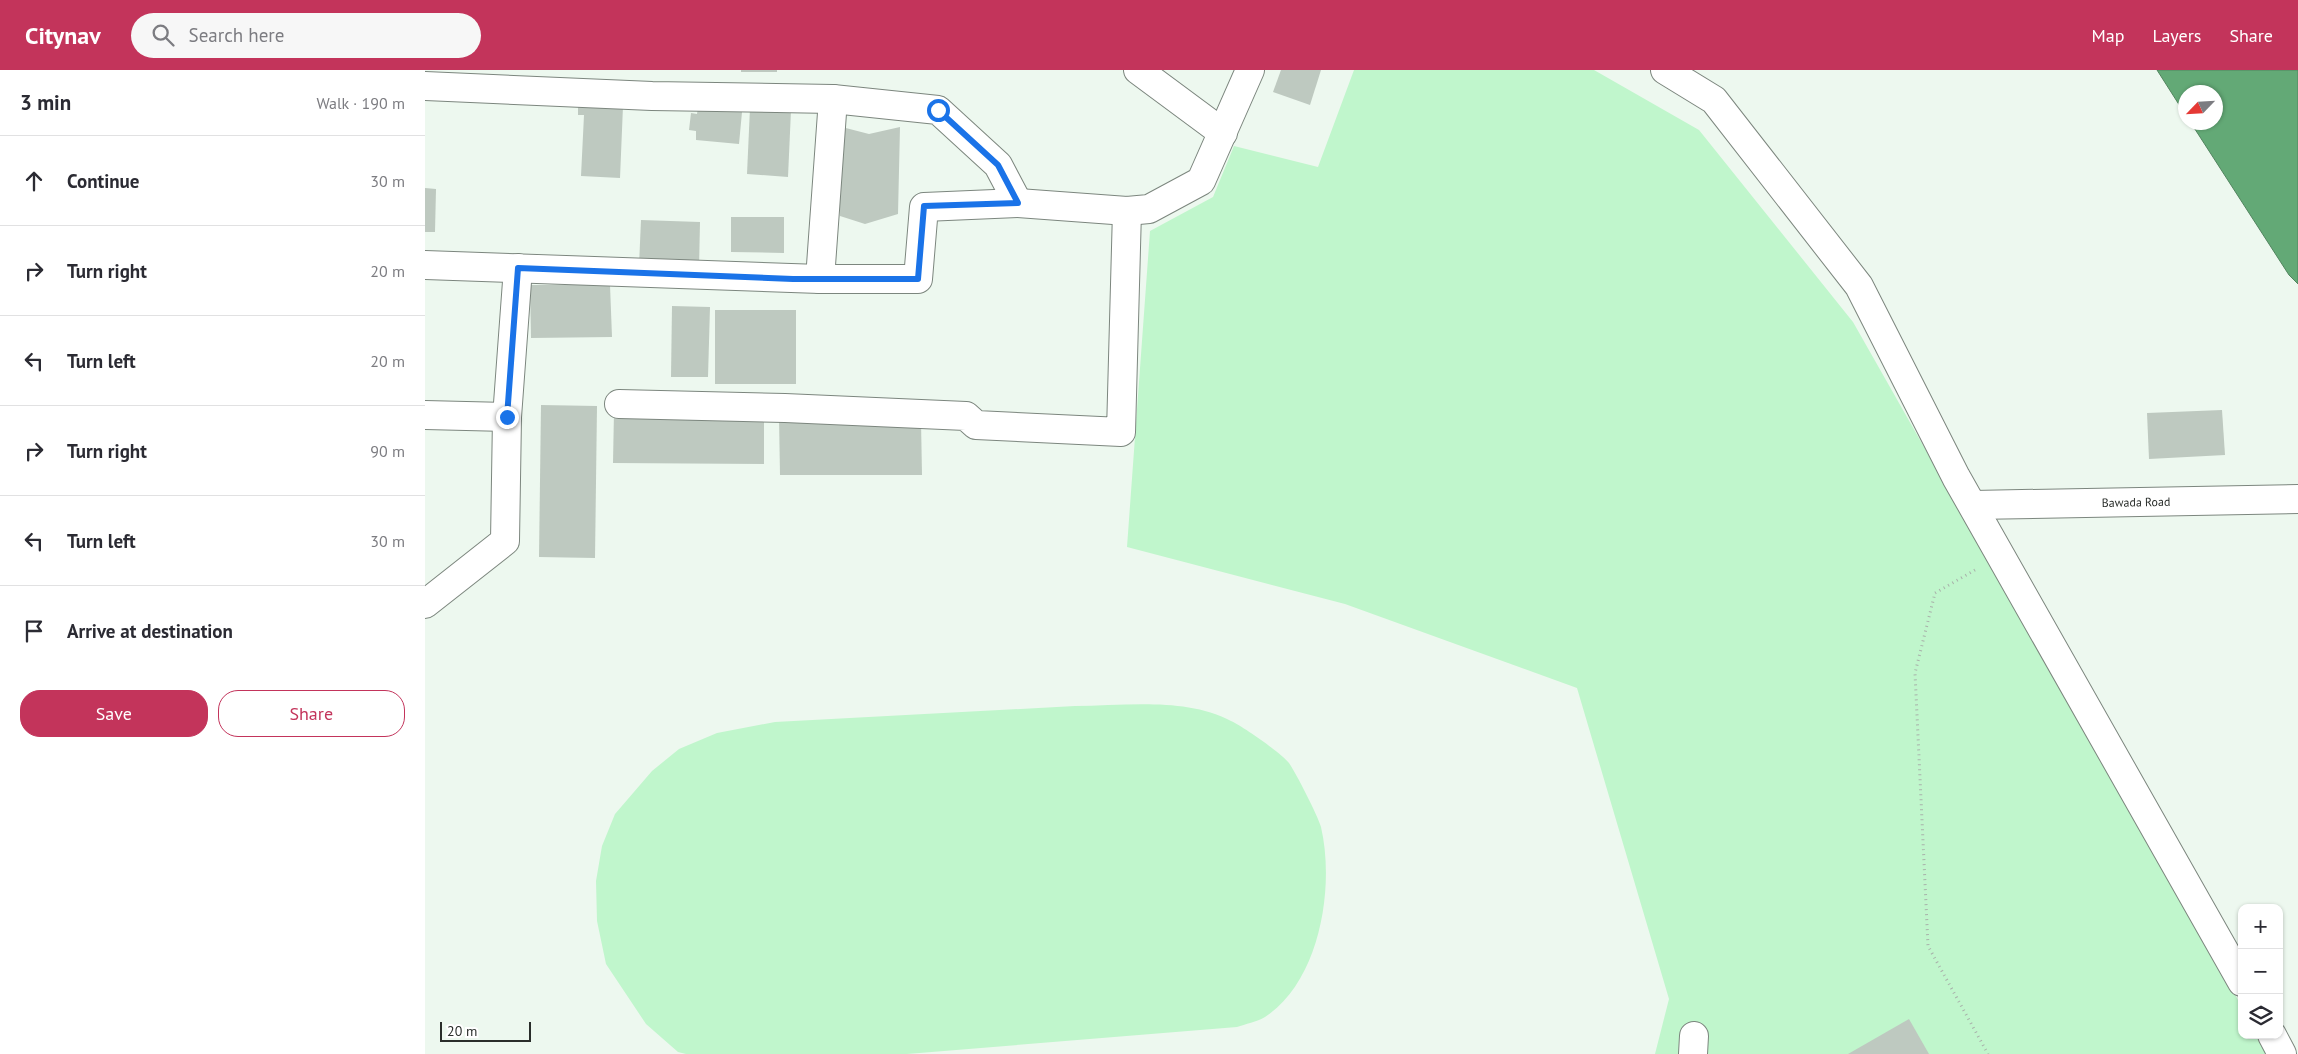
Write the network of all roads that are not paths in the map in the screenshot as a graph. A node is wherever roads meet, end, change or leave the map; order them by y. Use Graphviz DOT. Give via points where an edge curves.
graph roads {
  1 [pos="1138,70"];
  2 [pos="1250,70"];
  3 [pos="1665,70"];
  4 [pos="425,86"];
  5 [pos="833,99"];
  6 [pos="1223,133"];
  7 [pos="1018,203"];
  8 [pos="1127,211"];
  9 [pos="425,265"];
  10 [pos="518,268"];
  11 [pos="820,279"];
  12 [pos="619,404"];
  13 [pos="425,414"];
  14 [pos="507,417"];
  15 [pos="2298,499"];
  16 [pos="1973,505"];
  17 [pos="425,604"];
  18 [pos="2238,975"];
  19 [pos="2273,1039"];
  20 [pos="2282,1054"];
  1 -- 6 [label="street"];
  2 -- 6 [label="street"];
  3 -- 16 [label="street" via="1714,100 1859,286"];
  4 -- 5 [label="street" via="652,96"];
  5 -- 7 [label="street" via="938,110 998,165"];
  5 -- 11 [label="street"];
  6 -- 8 [label="street" via="1201,181 1149,209"];
  7 -- 8 [label="street"];
  7 -- 11 [label="street" via="924,206 918,279"];
  8 -- 12 [label="street" via="1121,432 976,425 966,416"];
  9 -- 10 [label="street"];
  10 -- 11 [label="street"];
  10 -- 14 [label="street"];
  13 -- 14 [label="street"];
  14 -- 17 [label="street" via="505,540"];
  15 -- 16 [label="street, Bawada Road"];
  16 -- 18 [label="street"];
  19 -- 20 [label="street"];
}
